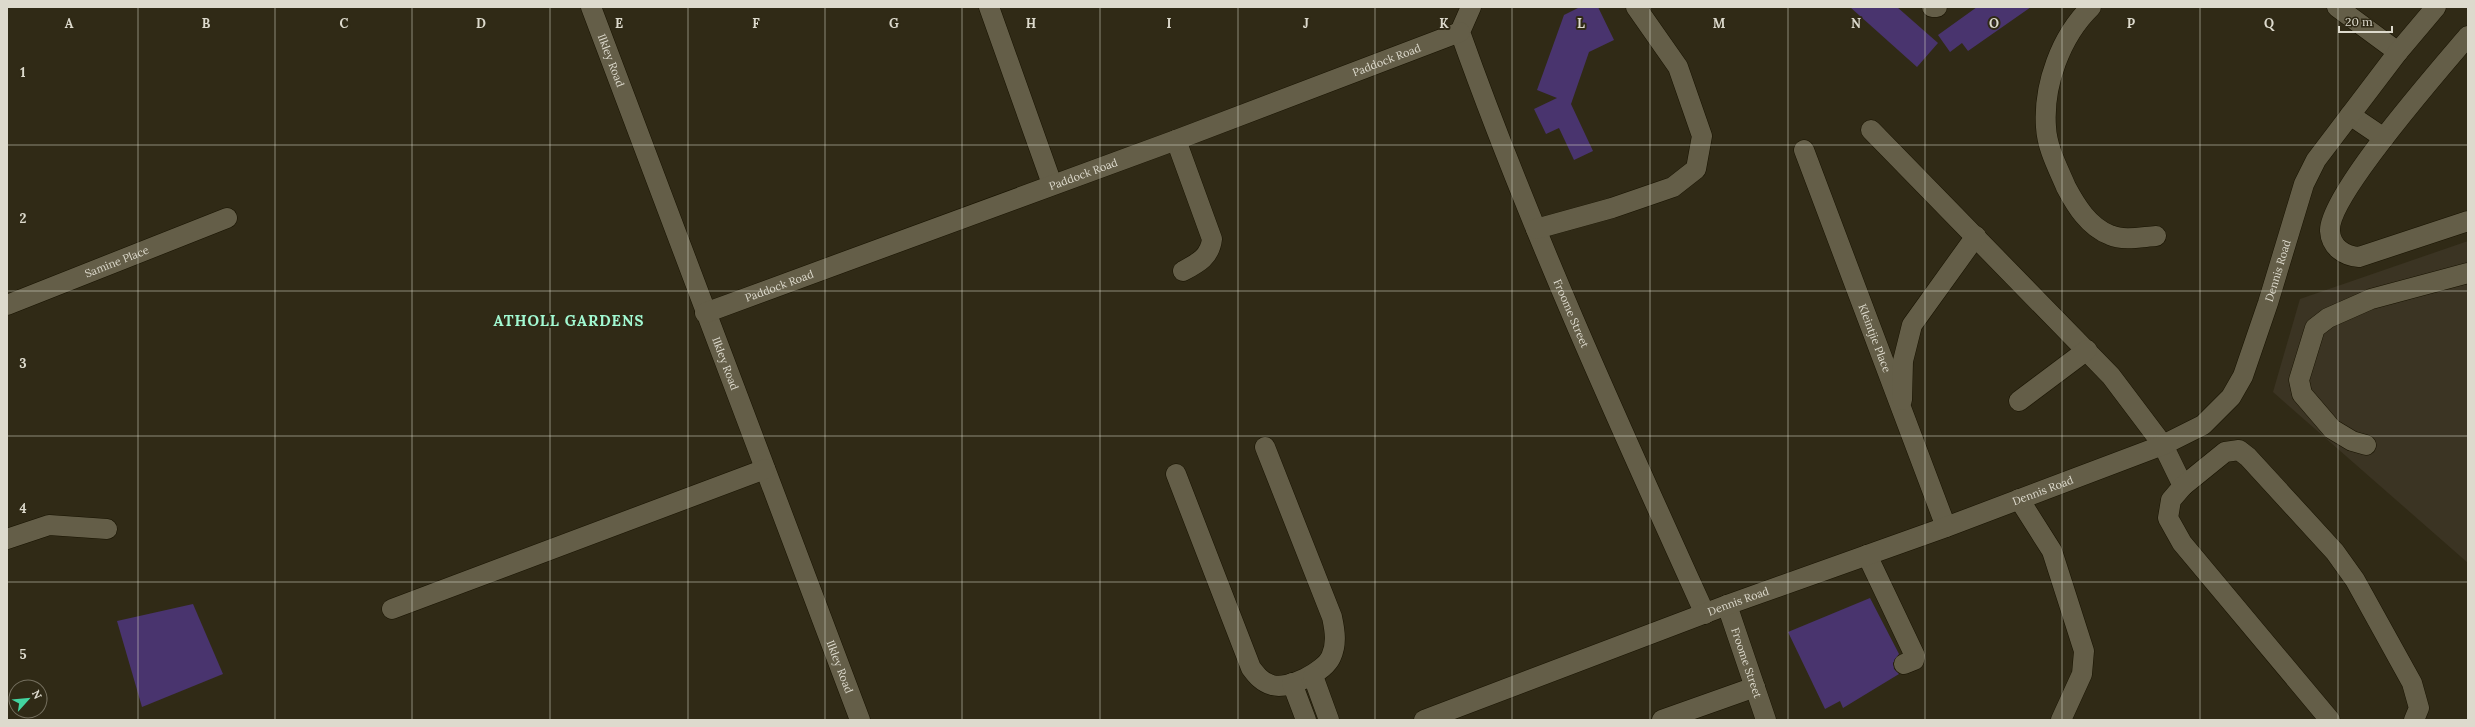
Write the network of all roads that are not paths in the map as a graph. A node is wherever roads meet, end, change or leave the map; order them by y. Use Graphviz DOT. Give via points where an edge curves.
graph roads {
  1 [pos="591,7"];
  2 [pos="989,7"];
  3 [pos="1471,7"];
  4 [pos="1636,7"];
  5 [pos="1932,7"];
  6 [pos="1937,7"];
  7 [pos="2091,7"];
  8 [pos="2337,7"];
  9 [pos="2436,7"];
  10 [pos="1460,32"];
  11 [pos="2468,36"];
  12 [pos="2398,52"];
  13 [pos="2350,115"];
  14 [pos="1871,130"];
  15 [pos="2384,138"];
  16 [pos="1176,140"];
  17 [pos="1804,150"];
  18 [pos="1052,184"];
  19 [pos="227,218"];
  20 [pos="2468,221"];
  21 [pos="1536,229"];
  22 [pos="1976,236"];
  23 [pos="2156,236"];
  24 [pos="1183,271"];
  25 [pos="2468,273"];
  26 [pos="7,305"];
  27 [pos="705,313"];
  28 [pos="2087,350"];
  29 [pos="2019,401"];
  30 [pos="1902,409"];
  31 [pos="2163,445"];
  32 [pos="2366,445"];
  33 [pos="1265,448"];
  34 [pos="766,468"];
  35 [pos="1176,474"];
  36 [pos="2183,486"];
  37 [pos="2019,499"];
  38 [pos="1946,527"];
  39 [pos="107,529"];
  40 [pos="7,539"];
  41 [pos="1867,555"];
  42 [pos="1727,605"];
  43 [pos="392,609"];
  44 [pos="1705,614"];
  45 [pos="1904,664"];
  46 [pos="1312,676"];
  47 [pos="1292,683"];
  48 [pos="1755,686"];
  49 [pos="860,720"];
  50 [pos="1306,720"];
  51 [pos="1329,720"];
  52 [pos="1424,720"];
  53 [pos="1662,720"];
  54 [pos="1766,720"];
  55 [pos="2061,720"];
  56 [pos="2330,720"];
  57 [pos="2414,720"];
  1 -- 27 [label="street, Ilkley Road"];
  2 -- 18 [label="street"];
  3 -- 10 [label="street"];
  4 -- 21 [label="street" via="1678,67 1702,136 1696,169 1673,186 1612,208"];
  5 -- 6 [label="street"];
  7 -- 23 [label="street" via="2071,31 2059,54 2052,81 2046,127 2054,160 2079,209 2102,231 2124,238"];
  8 -- 12 [label="street"];
  9 -- 12 [label="street, Dennis Road"];
  10 -- 16 [label="street, Paddock Road"];
  10 -- 21 [label="street, Froome Street"];
  11 -- 15 [label="street"];
  12 -- 13 [label="street, Dennis Road"];
  13 -- 15 [label="street"];
  13 -- 31 [label="street, Dennis Road" via="2316,160 2304,184 2243,376 2231,397 2216,414 2203,425"];
  14 -- 22 [label="street"];
  15 -- 20 [label="street" via="2339,203 2330,231 2336,247 2352,256 2367,255"];
  16 -- 18 [label="street, Paddock Road"];
  16 -- 24 [label="street" via="1212,239 1210,252"];
  17 -- 30 [label="street, Kleintjie Place"];
  18 -- 27 [label="street, Paddock Road"];
  19 -- 26 [label="street, Samine Place"];
  21 -- 44 [label="street, Froome Street" via="1608,400"];
  22 -- 28 [label="street"];
  22 -- 30 [label="street" via="1912,325 1903,361"];
  25 -- 32 [label="street" via="2372,299 2328,318 2315,328 2299,380 2302,394 2332,428 2352,441"];
  27 -- 34 [label="street, Ilkley Road"];
  28 -- 29 [label="street"];
  28 -- 31 [label="street"];
  30 -- 38 [label="street, Kleintjie Place"];
  31 -- 36 [label="street"];
  31 -- 37 [label="street, Dennis Road"];
  33 -- 46 [label="street" via="1332,617 1336,636 1331,657 1323,668"];
  34 -- 43 [label="street"];
  34 -- 49 [label="street, Ilkley Road"];
  35 -- 47 [label="street" via="1251,668 1260,679 1274,686"];
  36 -- 56 [label="street" via="2171,500 2168,511 2168,518 2179,537"];
  36 -- 57 [label="street" via="2225,452 2239,450 2248,456 2335,552 2355,580 2417,696 2419,708"];
  37 -- 38 [label="street, Dennis Road"];
  37 -- 55 [label="street" via="2052,551 2084,651 2082,674"];
  38 -- 41 [label="street, Dennis Road"];
  39 -- 40 [label="street" via="49,525"];
  41 -- 42 [label="street, Dennis Road"];
  41 -- 45 [label="street" via="1892,625 1915,656 1914,660"];
  42 -- 44 [label="street, Dennis Road"];
  42 -- 48 [label="street, Froome Street"];
  44 -- 52 [label="street, Dennis Road"];
  46 -- 47 [label="street"];
  46 -- 51 [label="street"];
  47 -- 50 [label="street"];
  48 -- 53 [label="street"];
  48 -- 54 [label="street, Froome Street"];
}
